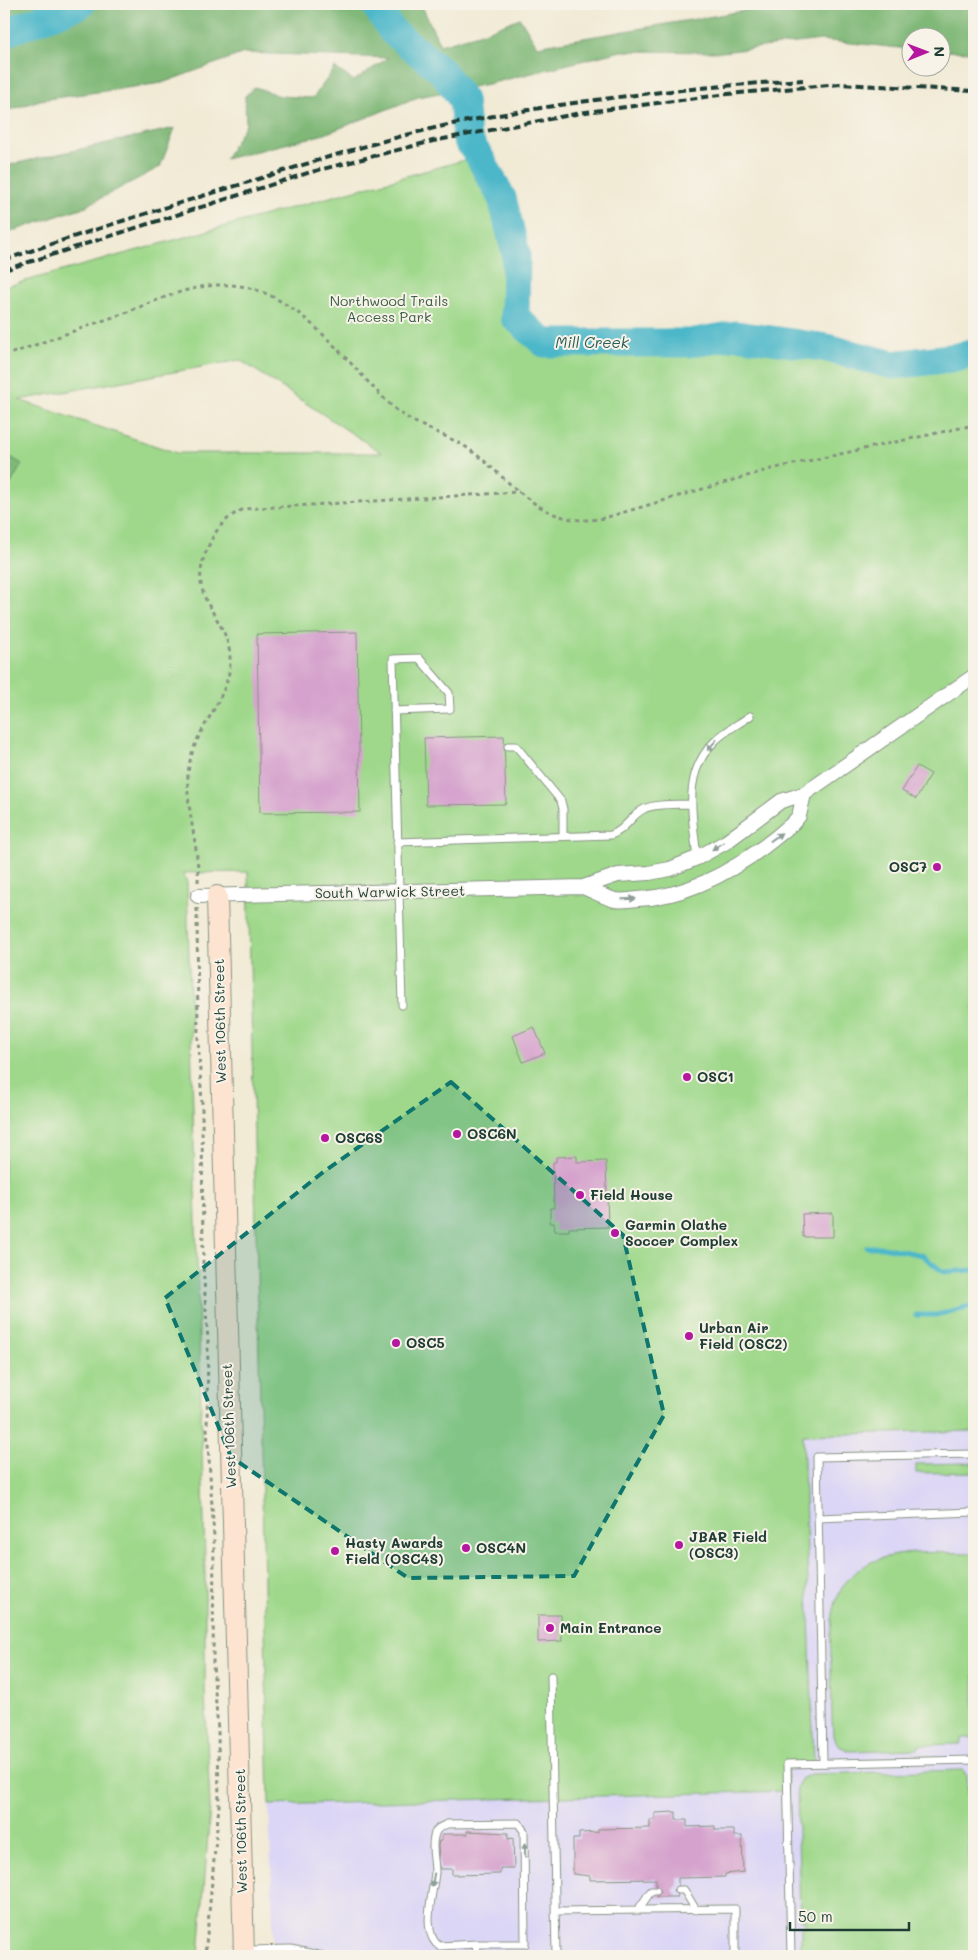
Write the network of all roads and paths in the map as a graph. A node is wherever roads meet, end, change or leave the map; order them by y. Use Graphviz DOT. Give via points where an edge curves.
graph roads {
  1 [pos="4,356"];
  2 [pos="974,425"];
  3 [pos="974,676"];
  4 [pos="394,711"];
  5 [pos="750,716"];
  6 [pos="508,746"];
  7 [pos="804,794"];
  8 [pos="691,804"];
  9 [pos="563,836"];
  10 [pos="397,842"];
  11 [pos="697,858"];
  12 [pos="583,887"];
  13 [pos="400,892"];
  14 [pos="207,896"];
  15 [pos="402,1005"];
  16 [pos="974,1454"];
  17 [pos="974,1512"];
  18 [pos="818,1518"];
  19 [pos="551,1676"];
  20 [pos="974,1760"];
  21 [pos="822,1762"];
  22 [pos="656,1890"];
  23 [pos="678,1890"];
  24 [pos="638,1910"];
  25 [pos="696,1910"];
  26 [pos="556,1911"];
  27 [pos="477,1944"];
  28 [pos="244,1953"];
  29 [pos="323,1956"];
  30 [pos="476,1956"];
  31 [pos="556,1956"];
  32 [pos="735,1956"];
  33 [pos="791,1956"];
  1 -- 2 [label="path" via="182,292 217,285 246,288 283,304 321,333 401,414 470,450 545,510 578,521 604,518 771,469"];
  3 -- 7 [label="street"];
  4 -- 4 [label="lane" via="393,659 419,658 449,693 450,709"];
  4 -- 10 [label="lane"];
  5 -- 8 [label="lane, one-way" via="716,740 702,756 692,780"];
  6 -- 9 [label="lane" via="516,746 561,802"];
  7 -- 11 [label="street, South Warwick Street, one-way" via="781,801 726,842"];
  12 -- 7 [label="street, South Warwick Street, one-way" via="616,900 632,900 677,893 706,882 788,827 799,816"];
  8 -- 9 [label="lane" via="643,809 620,832 611,835"];
  8 -- 11 [label="lane"];
  9 -- 10 [label="lane"];
  10 -- 13 [label="lane"];
  11 -- 12 [label="street, South Warwick Street" via="670,869 618,875"];
  12 -- 13 [label="street, South Warwick Street"];
  13 -- 14 [label="street, South Warwick Street"];
  13 -- 15 [label="lane"];
  14 -- 28 [label="street, West 106th Street"];
  16 -- 18 [label="lane" via="817,1457"];
  17 -- 18 [label="lane"];
  18 -- 21 [label="lane"];
  19 -- 26 [label="lane"];
  20 -- 21 [label="lane"];
  21 -- 33 [label="lane" via="787,1764"];
  22 -- 24 [label="lane" via="651,1891"];
  23 -- 25 [label="lane" via="684,1890"];
  24 -- 25 [label="lane"];
  24 -- 26 [label="lane"];
  25 -- 32 [label="lane" via="735,1909"];
  26 -- 31 [label="lane"];
  27 -- 27 [label="lane, one-way" via="525,1944 524,1831 518,1823 447,1824 436,1830 430,1932 438,1946"];
  27 -- 30 [label="lane"];
  28 -- 29 [label="lane" via="291,1949"];
}
